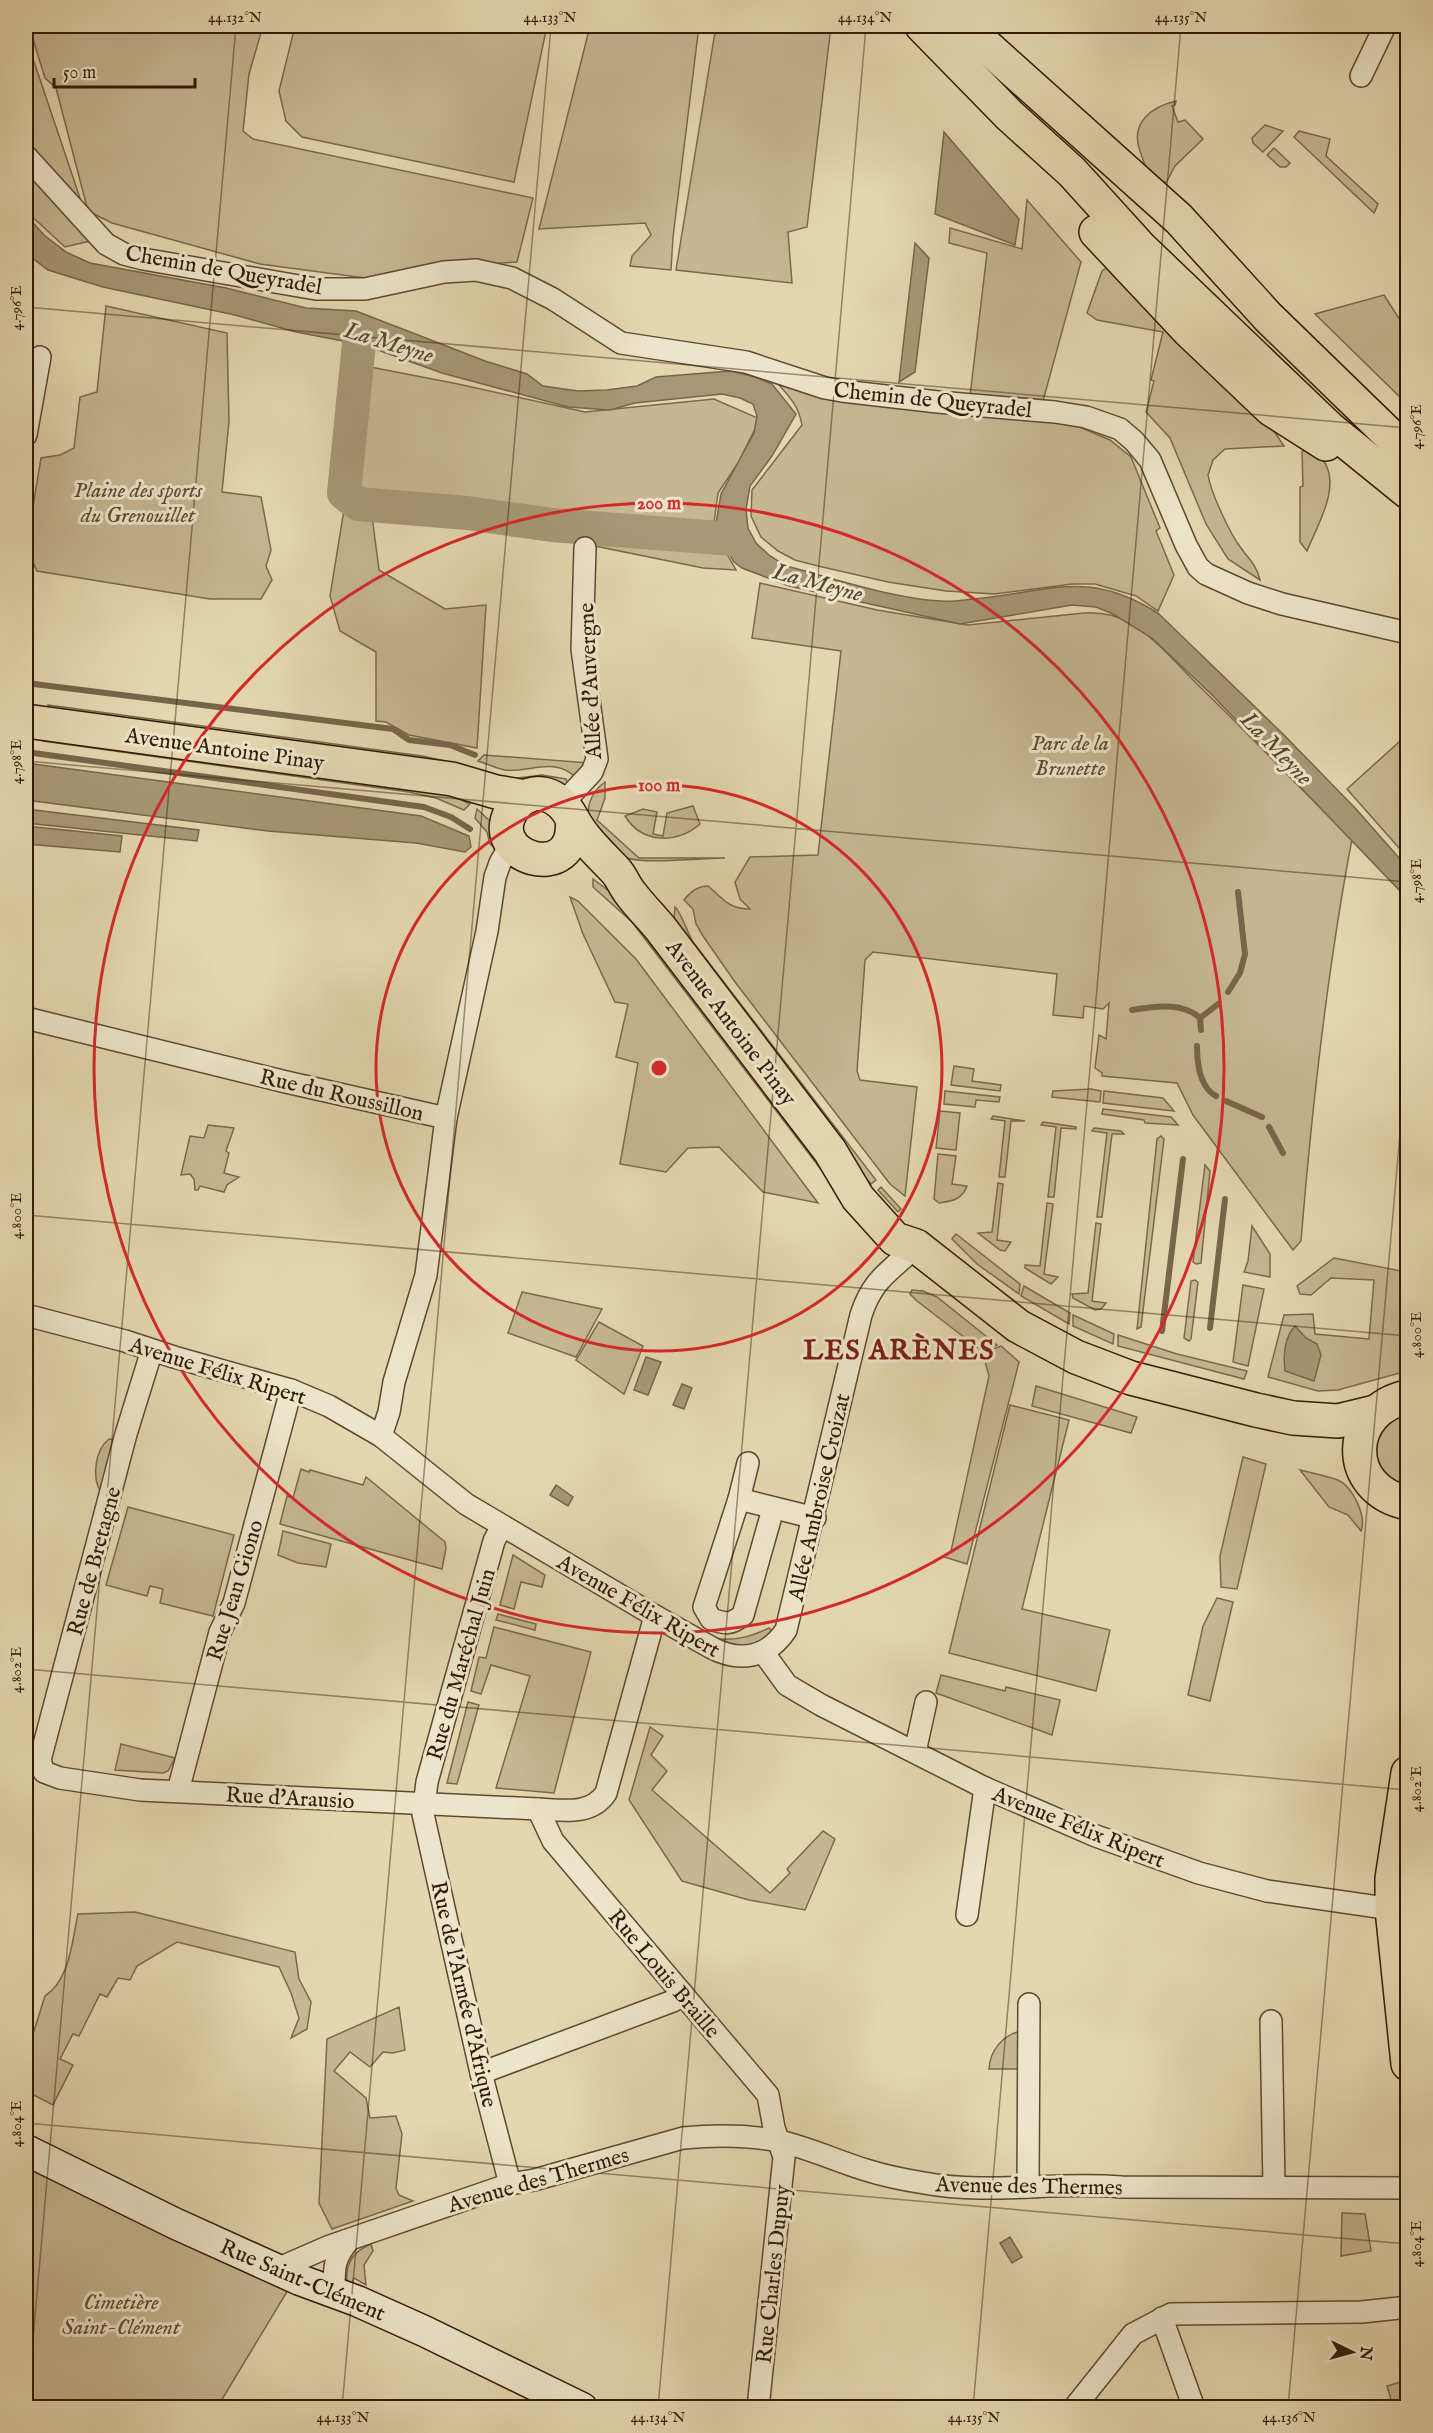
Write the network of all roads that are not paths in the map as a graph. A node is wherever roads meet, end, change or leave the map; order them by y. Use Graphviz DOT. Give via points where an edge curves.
graph roads {
  1 [pos="922,26"];
  2 [pos="964,26"];
  3 [pos="1385,26"];
  4 [pos="1361,76"];
  5 [pos="1009,115"];
  6 [pos="26,156"];
  7 [pos="1072,172"];
  8 [pos="1179,219"];
  9 [pos="40,357"];
  10 [pos="26,435"];
  11 [pos="1328,444"];
  12 [pos="1407,447"];
  13 [pos="1407,453"];
  14 [pos="1372,463"];
  15 [pos="1407,478"];
  16 [pos="1407,486"];
  17 [pos="1407,492"];
  18 [pos="585,548"];
  19 [pos="1407,633"];
  20 [pos="26,721"];
  21 [pos="424,775"];
  22 [pos="526,797"];
  23 [pos="568,811"];
  24 [pos="509,838"];
  25 [pos="545,859"];
  26 [pos="631,894"];
  27 [pos="494,896"];
  28 [pos="26,1018"];
  29 [pos="446,1118"];
  30 [pos="916,1246"];
  31 [pos="26,1315"];
  32 [pos="152,1350"];
  33 [pos="291,1390"];
  34 [pos="1407,1397"];
  35 [pos="1375,1412"];
  36 [pos="1293,1418"];
  37 [pos="381,1436"];
  38 [pos="748,1463"];
  39 [pos="1362,1467"];
  40 [pos="739,1499"];
  41 [pos="1403,1508"];
  42 [pos="773,1509"];
  43 [pos="814,1518"];
  44 [pos="502,1526"];
  45 [pos="655,1616"];
  46 [pos="764,1652"];
  47 [pos="926,1702"];
  48 [pos="915,1752"];
  49 [pos="44,1772"];
  50 [pos="1407,1773"];
  51 [pos="985,1788"];
  52 [pos="178,1791"];
  53 [pos="424,1803"];
  54 [pos="537,1809"];
  55 [pos="1392,1909"];
  56 [pos="966,1915"];
  57 [pos="682,1994"];
  58 [pos="1404,1998"];
  59 [pos="1029,2004"];
  60 [pos="1271,2021"];
  61 [pos="1407,2064"];
  62 [pos="481,2073"];
  63 [pos="779,2141"];
  64 [pos="26,2150"];
  65 [pos="510,2184"];
  66 [pos="1274,2186"];
  67 [pos="1028,2187"];
  68 [pos="1407,2188"];
  69 [pos="349,2240"];
  70 [pos="277,2269"];
  71 [pos="334,2293"];
  72 [pos="1407,2307"];
  73 [pos="1162,2318"];
  74 [pos="582,2408"];
  75 [pos="758,2408"];
  76 [pos="1074,2408"];
  77 [pos="1194,2408"];
  1 -- 5 [label="main road"];
  2 -- 8 [label="main road"];
  3 -- 4 [label="street"];
  5 -- 7 [label="main road"];
  5 -- 11 [label="main road" via="1081,213 1133,274 1271,409"];
  6 -- 19 [label="street, Chemin de Queyradel" via="106,244 142,259 316,290 365,289 444,272 476,270 512,278 621,343 746,362 842,391 1086,417 1120,429 1150,460 1186,545 1206,574 1282,604"];
  7 -- 11 [label="main road" via="1134,259 1210,329 1279,404"];
  7 -- 14 [label="main road" via="1141,248 1329,428"];
  7 -- 15 [label="main road" via="1159,225 1227,287 1346,401"];
  7 -- 16 [label="main road" via="1151,235 1238,316"];
  8 -- 12 [label="main road" via="1205,226 1388,404"];
  8 -- 13 [label="main road" via="1268,317"];
  9 -- 10 [label="street"];
  11 -- 14 [label="main road"];
  14 -- 17 [label="main road"];
  18 -- 23 [label="street, Allée d'Auvergne" via="582,649 597,759"];
  20 -- 21 [label="main road, Avenue Antoine Pinay"];
  21 -- 22 [label="main road, Avenue Antoine Pinay"];
  21 -- 24 [label="main road, Avenue Antoine Pinay" via="476,801"];
  22 -- 23 [label="main road, Avenue Antoine Pinay" via="546,794"];
  22 -- 24 [label="main road" via="511,812"];
  23 -- 25 [label="main road" via="572,838 567,846"];
  23 -- 26 [label="main road, Avenue Antoine Pinay" via="589,844 618,873"];
  24 -- 25 [label="main road, Avenue Antoine Pinay" via="527,858"];
  24 -- 27 [label="street" via="495,877"];
  25 -- 26 [label="main road, Avenue Antoine Pinay" via="594,870 617,890"];
  25 -- 27 [label="street" via="511,874"];
  26 -- 30 [label="main road, Avenue Antoine Pinay" via="830,1151 858,1198 895,1239"];
  27 -- 29 [label="street"];
  28 -- 29 [label="street, Rue du Roussillon"];
  29 -- 37 [label="street, Rue du Roussillon" via="426,1275"];
  30 -- 36 [label="main road, Avenue Antoine Pinay" via="1009,1320 1076,1357 1131,1378"];
  30 -- 43 [label="street, Allée Ambroise Croizat" via="877,1281 867,1296"];
  31 -- 32 [label="street, Avenue Félix Ripert"];
  32 -- 33 [label="street, Avenue Félix Ripert"];
  32 -- 49 [label="street, Rue de Bretagne" via="48,1728 40,1760"];
  33 -- 37 [label="street, Avenue Félix Ripert" via="329,1406"];
  33 -- 52 [label="street, Rue Jean Giono"];
  34 -- 35 [label="main road, Avenue Antoine Pinay"];
  35 -- 36 [label="main road, Avenue Antoine Pinay" via="1338,1420"];
  35 -- 39 [label="main road" via="1362,1437"];
  36 -- 39 [label="main road, Avenue Antoine Pinay" via="1336,1438"];
  37 -- 44 [label="street, Avenue Félix Ripert" via="442,1487"];
  38 -- 40 [label="street"];
  39 -- 41 [label="main road, Avenue Antoine Pinay" via="1378,1492"];
  40 -- 42 [label="street"];
  40 -- 42 [label="street" via="704,1607 711,1619 725,1624 734,1623 743,1615"];
  42 -- 43 [label="street"];
  43 -- 46 [label="street, Allée Ambroise Croizat" via="786,1630 778,1643"];
  44 -- 45 [label="street, Avenue Félix Ripert"];
  44 -- 53 [label="street, Rue du Maréchal Juin" via="491,1552"];
  45 -- 46 [label="street, Avenue Félix Ripert" via="727,1655"];
  45 -- 54 [label="street, Rue d'Arausio" via="606,1793 594,1806"];
  46 -- 48 [label="street, Avenue Félix Ripert" via="787,1685"];
  47 -- 48 [label="street"];
  48 -- 51 [label="street, Avenue Félix Ripert"];
  49 -- 52 [label="street, Rue d'Arausio" via="140,1790"];
  50 -- 55 [label="main road" via="1392,1879"];
  51 -- 55 [label="street, Avenue Félix Ripert" via="1096,1836 1199,1873 1267,1891"];
  51 -- 56 [label="street"];
  52 -- 53 [label="street, Rue d'Arausio"];
  53 -- 54 [label="street, Rue d'Arausio"];
  53 -- 62 [label="street, Rue de l'Armée d'Afrique" via="423,1814"];
  54 -- 57 [label="street, Rue Louis Braille" via="553,1841"];
  55 -- 58 [label="main road"];
  57 -- 62 [label="street" via="673,2001"];
  57 -- 63 [label="street, Rue Louis Braille" via="768,2095"];
  58 -- 61 [label="main road"];
  59 -- 67 [label="street"];
  60 -- 66 [label="street"];
  62 -- 65 [label="street, Rue de l'Armée d'Afrique"];
  63 -- 65 [label="street, Avenue des Thermes" via="739,2136 683,2138"];
  63 -- 67 [label="street, Avenue des Thermes" via="875,2172 933,2184"];
  63 -- 75 [label="street, Rue Charles Dupuy" via="784,2157"];
  64 -- 70 [label="main road, Rue Saint-Clément"];
  65 -- 69 [label="street, Avenue des Thermes"];
  66 -- 67 [label="street, Avenue des Thermes"];
  66 -- 68 [label="street, Avenue des Thermes"];
  69 -- 70 [label="street, Avenue des Thermes"];
  69 -- 71 [label="street" via="335,2263"];
  70 -- 71 [label="main road, Rue Saint-Clément"];
  71 -- 74 [label="main road, Rue Saint-Clément" via="424,2331"];
  72 -- 73 [label="street" via="1362,2312 1178,2313"];
  73 -- 76 [label="street" via="1133,2334"];
  73 -- 77 [label="street"];
}
